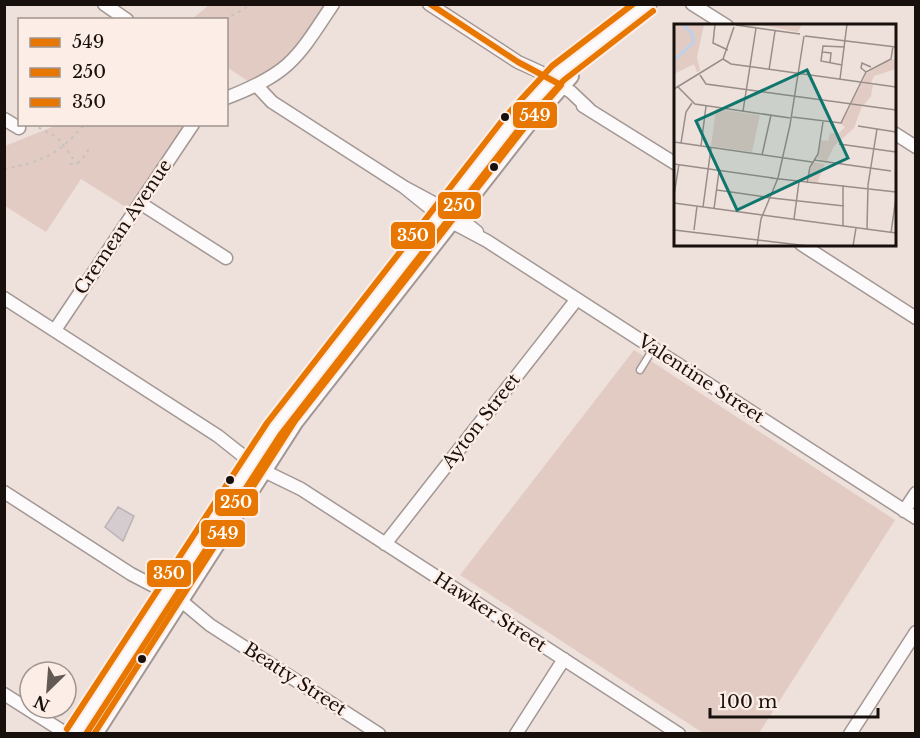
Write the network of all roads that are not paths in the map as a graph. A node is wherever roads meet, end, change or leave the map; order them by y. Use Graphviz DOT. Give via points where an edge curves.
graph roads {
  1 [pos="104,4"];
  2 [pos="333,4"];
  3 [pos="429,4"];
  4 [pos="648,4"];
  5 [pos="692,4"];
  6 [pos="701,7"];
  7 [pos="124,18"];
  8 [pos="724,24"];
  9 [pos="553,85"];
  10 [pos="257,86"];
  11 [pos="230,92"];
  12 [pos="4,119"];
  13 [pos="192,126"];
  14 [pos="19,128"];
  15 [pos="896,134"];
  16 [pos="915,147"];
  17 [pos="674,163"];
  18 [pos="140,203"];
  19 [pos="448,216"];
  20 [pos="804,246"];
  21 [pos="226,258"];
  22 [pos="4,298"];
  23 [pos="577,299"];
  24 [pos="915,318"];
  25 [pos="55,330"];
  26 [pos="654,348"];
  27 [pos="640,370"];
  28 [pos="260,463"];
  29 [pos="4,492"];
  30 [pos="915,493"];
  31 [pos="904,511"];
  32 [pos="915,518"];
  33 [pos="385,544"];
  34 [pos="171,600"];
  35 [pos="915,632"];
  36 [pos="564,659"];
  37 [pos="4,694"];
  38 [pos="67,734"];
  39 [pos="75,734"];
  40 [pos="94,734"];
  41 [pos="379,734"];
  42 [pos="516,734"];
  43 [pos="679,734"];
  44 [pos="850,734"];
  1 -- 7 [label="street"];
  2 -- 10 [label="street" via="296,59"];
  3 -- 9 [label="street"];
  4 -- 9 [label="main road"];
  5 -- 6 [label="street"];
  6 -- 8 [label="street"];
  9 -- 17 [label="street"];
  9 -- 19 [label="main road"];
  10 -- 11 [label="street"];
  10 -- 19 [label="street, Valentine Street" via="272,102"];
  12 -- 14 [label="street"];
  13 -- 18 [label="street, Cremean Avenue"];
  15 -- 16 [label="street"];
  18 -- 21 [label="street"];
  18 -- 25 [label="street, Cremean Avenue"];
  19 -- 23 [label="street, Valentine Street"];
  19 -- 28 [label="main road" via="316,395"];
  20 -- 24 [label="street"];
  22 -- 25 [label="street, Hawker Street"];
  23 -- 26 [label="street, Valentine Street"];
  23 -- 33 [label="street, Ayton Street"];
  25 -- 28 [label="street, Hawker Street"];
  26 -- 27 [label="lane"];
  26 -- 31 [label="street, Valentine Street"];
  28 -- 33 [label="street, Hawker Street"];
  28 -- 34 [label="main road"];
  29 -- 34 [label="street, Beatty Street"];
  30 -- 31 [label="street"];
  31 -- 32 [label="street, Valentine Street"];
  33 -- 36 [label="street, Hawker Street"];
  34 -- 39 [label="main road"];
  34 -- 40 [label="main road"];
  34 -- 41 [label="street, Beatty Street"];
  35 -- 44 [label="street"];
  36 -- 42 [label="street"];
  36 -- 43 [label="street, Hawker Street"];
  37 -- 38 [label="street"];
}
